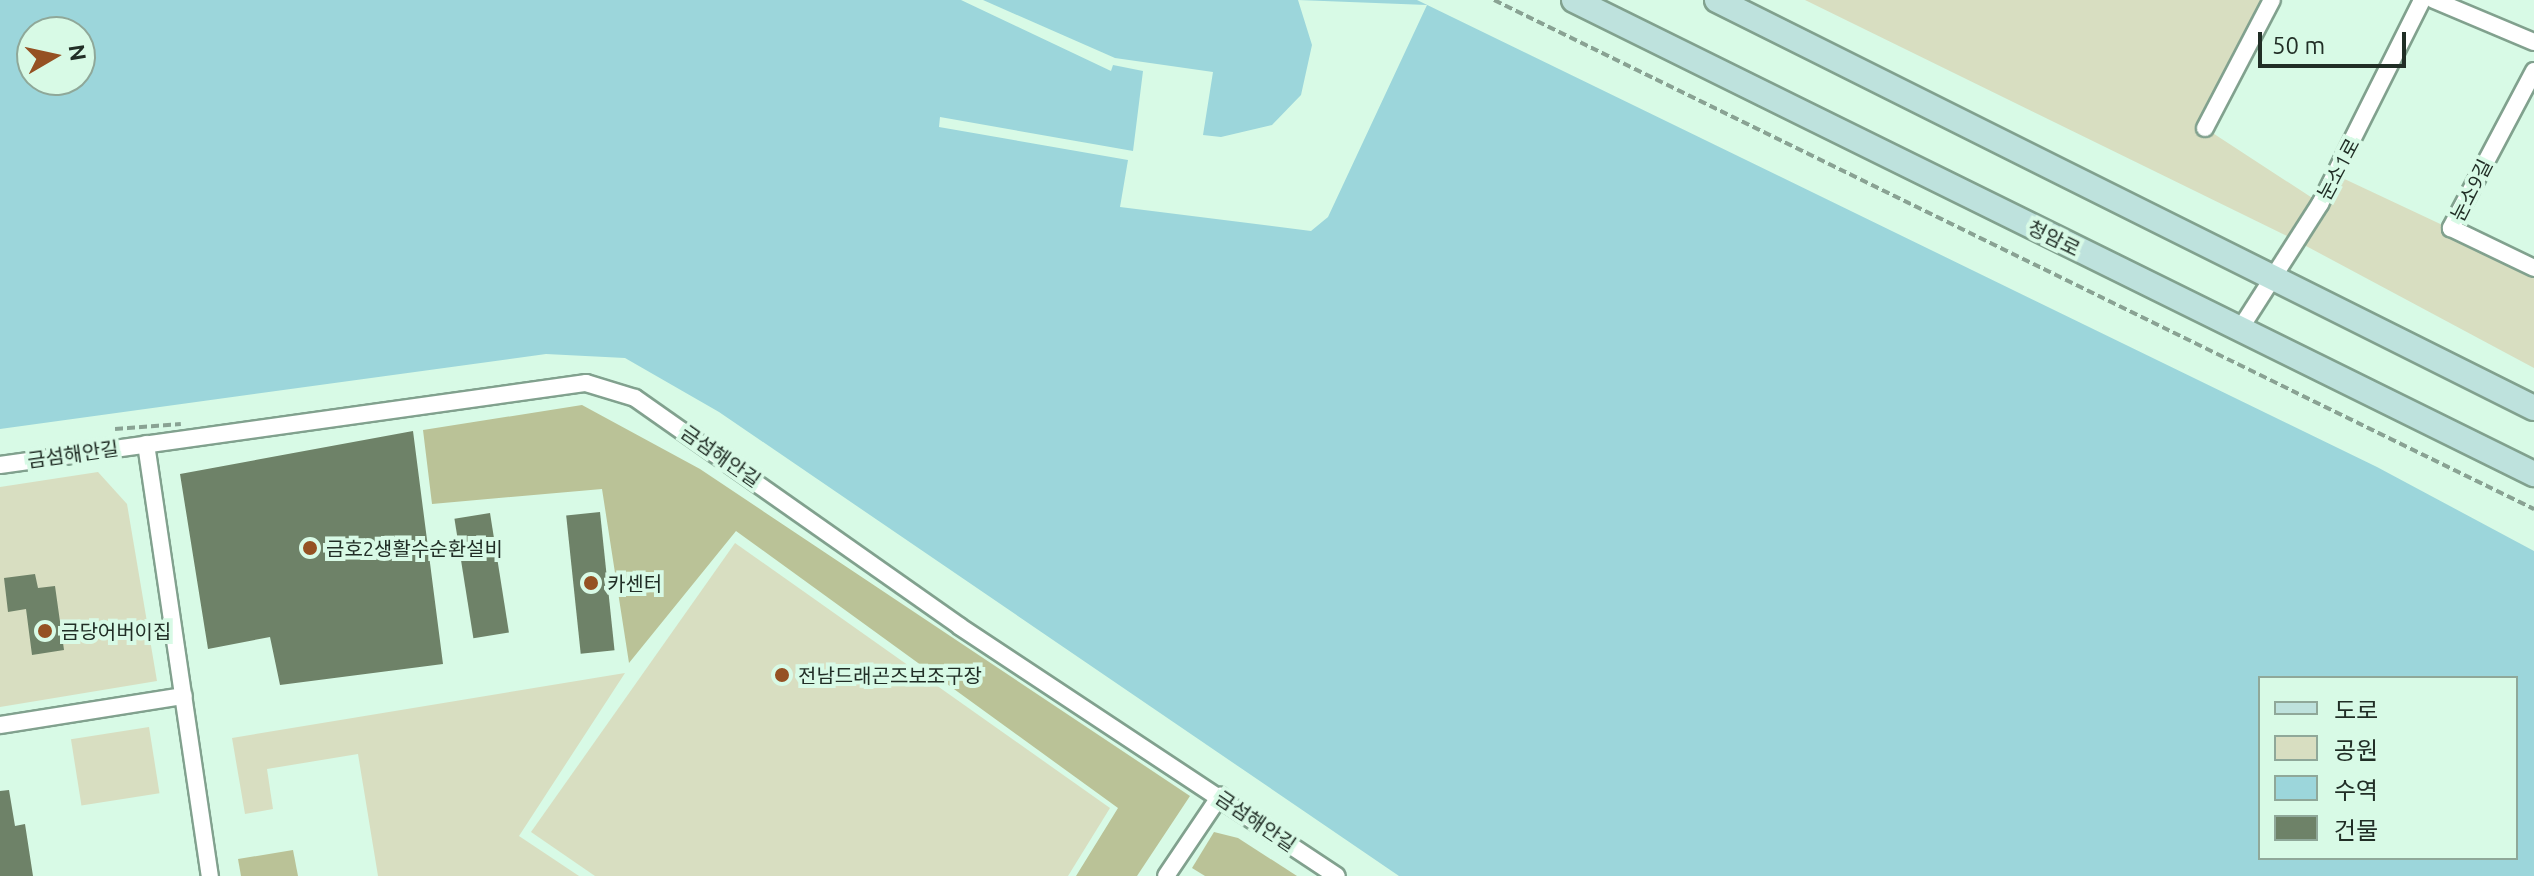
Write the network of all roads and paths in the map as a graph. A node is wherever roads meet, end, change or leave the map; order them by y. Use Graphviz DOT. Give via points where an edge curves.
graph roads {
  1 [pos="1494,0"];
  2 [pos="1574,0"];
  3 [pos="1717,0"];
  4 [pos="2272,0"];
  5 [pos="2422,0"];
  6 [pos="2434,0"];
  7 [pos="2534,42"];
  8 [pos="2534,71"];
  9 [pos="2205,128"];
  10 [pos="2534,268"];
  11 [pos="2270,274"];
  12 [pos="2240,329"];
  13 [pos="2534,408"];
  14 [pos="146,444"];
  15 [pos="0,465"];
  16 [pos="2534,474"];
  17 [pos="2534,509"];
  18 [pos="184,696"];
  19 [pos="0,725"];
  20 [pos="1220,796"];
  21 [pos="210,876"];
  22 [pos="1166,876"];
  23 [pos="1337,876"];
  1 -- 17 [label="path"];
  2 -- 12 [label="main road, 청암로"];
  3 -- 11 [label="main road"];
  4 -- 9 [label="street"];
  5 -- 11 [label="street, 눈소1로" via="2320,204"];
  6 -- 7 [label="street"];
  8 -- 10 [label="street, 눈소9길" via="2451,228"];
  11 -- 12 [label="street, 눈소1로"];
  11 -- 13 [label="main road"];
  12 -- 16 [label="main road, 청암로"];
  14 -- 15 [label="street, 금섬해안길"];
  14 -- 18 [label="street"];
  14 -- 20 [label="street, 금섬해안길" via="586,383 635,398 959,626"];
  18 -- 19 [label="street"];
  18 -- 21 [label="street"];
  20 -- 22 [label="street"];
  20 -- 23 [label="street, 금섬해안길"];
}
